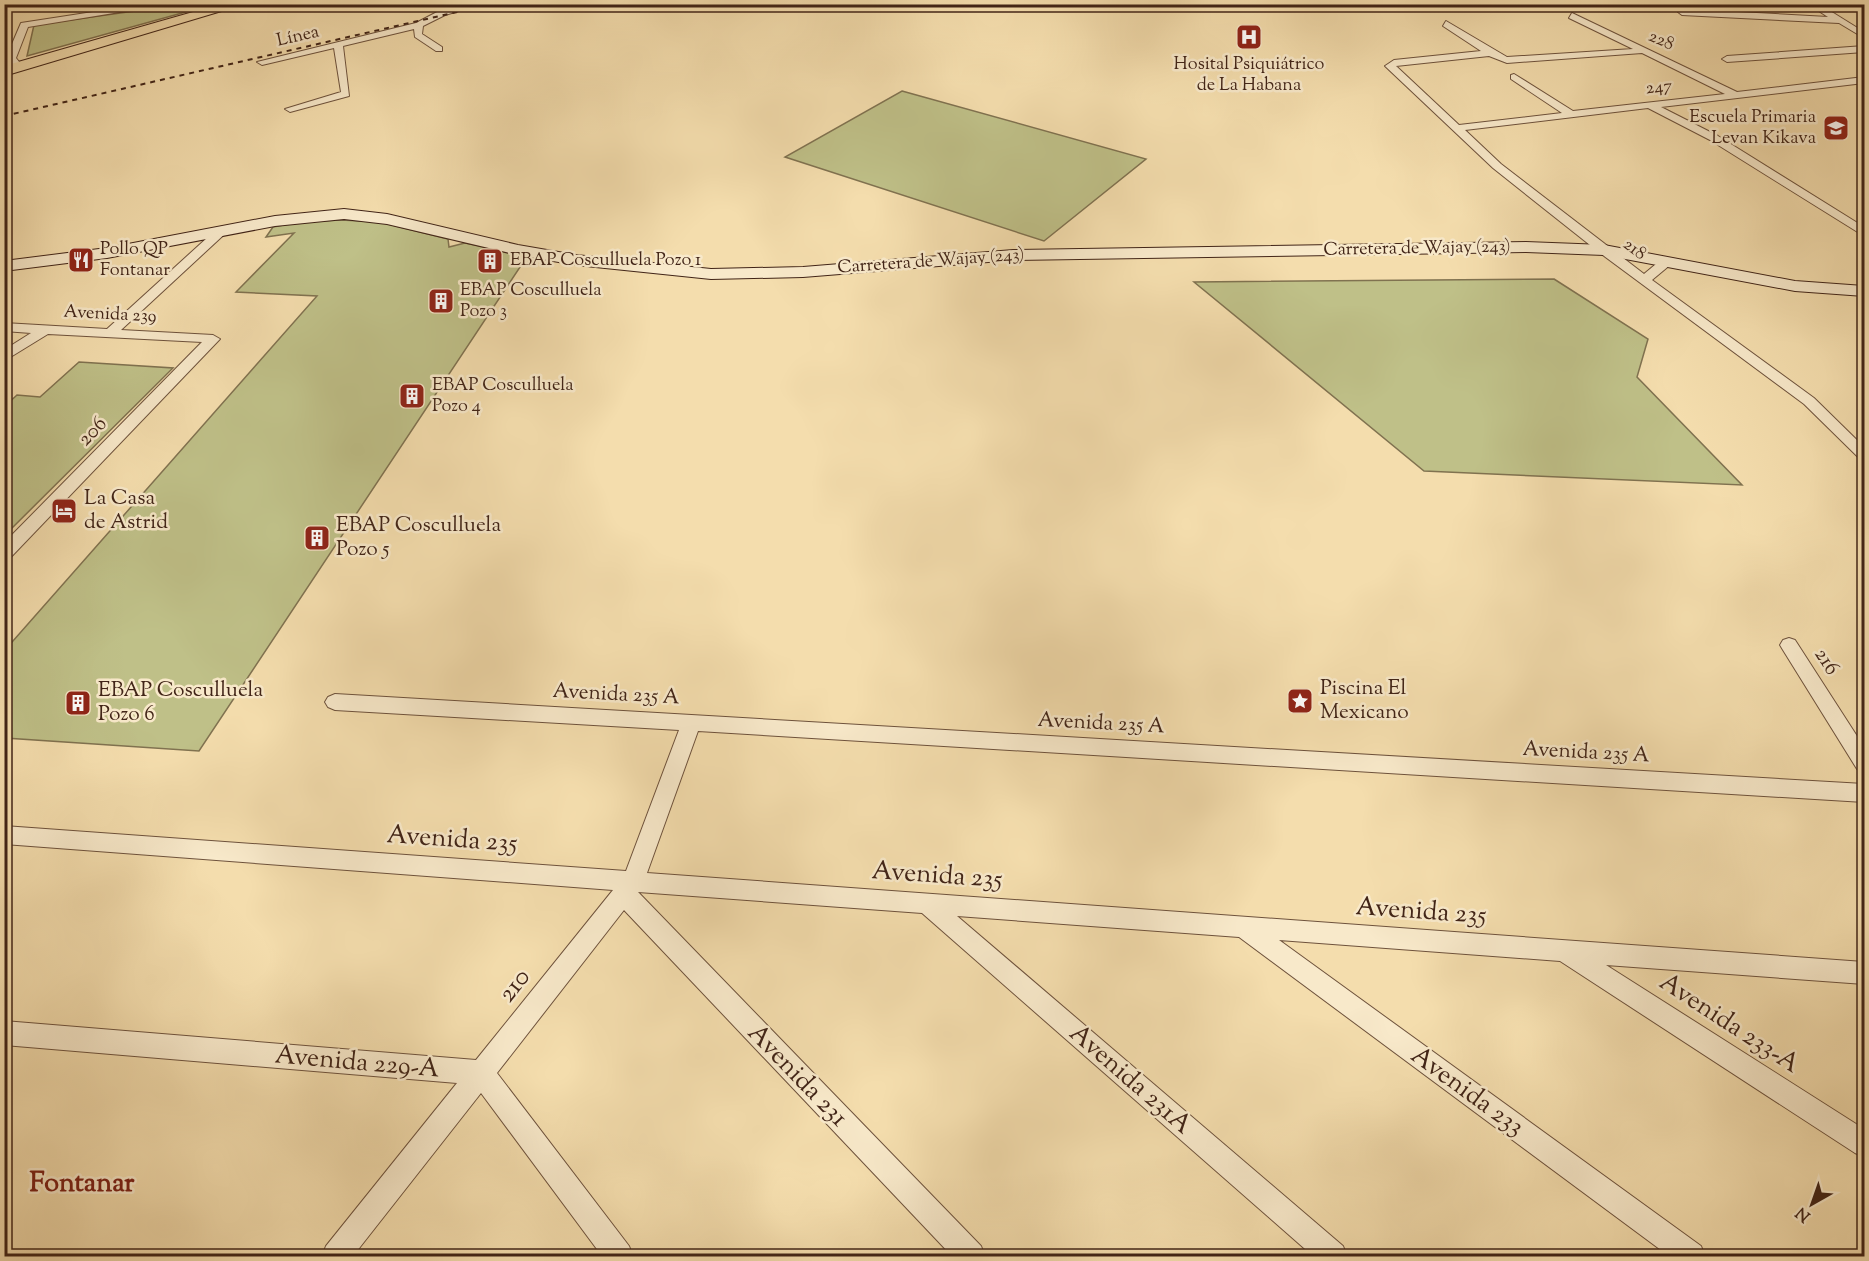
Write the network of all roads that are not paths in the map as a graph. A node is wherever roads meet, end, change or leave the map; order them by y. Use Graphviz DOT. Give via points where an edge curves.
graph roads {
  1 [pos="165,4"];
  2 [pos="224,4"];
  3 [pos="238,4"];
  4 [pos="478,4"];
  5 [pos="1812,4"];
  6 [pos="1682,12"];
  7 [pos="1824,13"];
  8 [pos="1572,16"];
  9 [pos="1838,21"];
  10 [pos="419,24"];
  11 [pos="1446,24"];
  12 [pos="1863,35"];
  13 [pos="338,45"];
  14 [pos="439,49"];
  15 [pos="1864,49"];
  16 [pos="1640,51"];
  17 [pos="1490,53"];
  18 [pos="1728,59"];
  19 [pos="262,62"];
  20 [pos="8,67"];
  21 [pos="1515,77"];
  22 [pos="1864,80"];
  23 [pos="1737,96"];
  24 [pos="1651,106"];
  25 [pos="290,109"];
  26 [pos="1572,115"];
  27 [pos="1458,128"];
  28 [pos="223,230"];
  29 [pos="1864,232"];
  30 [pos="205,234"];
  31 [pos="1604,250"];
  32 [pos="1666,262"];
  33 [pos="4,266"];
  34 [pos="1644,280"];
  35 [pos="1864,291"];
  36 [pos="4,327"];
  37 [pos="44,330"];
  38 [pos="94,332"];
  39 [pos="110,333"];
  40 [pos="213,339"];
  41 [pos="4,357"];
  42 [pos="1864,455"];
  43 [pos="4,554"];
  44 [pos="1789,645"];
  45 [pos="335,702"];
  46 [pos="691,723"];
  47 [pos="1864,763"];
  48 [pos="1864,793"];
  49 [pos="4,835"];
  50 [pos="629,888"];
  51 [pos="927,904"];
  52 [pos="1243,927"];
  53 [pos="1563,951"];
  54 [pos="1864,973"];
  55 [pos="4,1033"];
  56 [pos="482,1073"];
  57 [pos="1864,1144"];
  58 [pos="336,1257"];
  59 [pos="618,1257"];
  60 [pos="971,1257"];
  61 [pos="1333,1257"];
  62 [pos="1691,1257"];
  1 -- 20 [label="street" via="24,25"];
  2 -- 20 [label="highway"];
  3 -- 20 [label="highway"];
  4 -- 10 [label="street, Línea" via="442,13"];
  5 -- 7 [label="street"];
  6 -- 9 [label="street"];
  7 -- 9 [label="street"];
  7 -- 12 [label="street" via="1862,21"];
  8 -- 16 [label="street, 228"];
  9 -- 12 [label="street"];
  10 -- 13 [label="street, Línea"];
  10 -- 14 [label="street" via="418,35"];
  11 -- 17 [label="street"];
  13 -- 19 [label="street, Línea"];
  13 -- 25 [label="street" via="346,94"];
  15 -- 18 [label="street"];
  16 -- 17 [label="street" via="1515,60 1500,59"];
  16 -- 23 [label="street, 228" via="1698,74"];
  17 -- 27 [label="street, 218" via="1390,66"];
  21 -- 26 [label="street"];
  22 -- 23 [label="street, 247"];
  23 -- 24 [label="street, 247"];
  24 -- 26 [label="street, 247"];
  24 -- 29 [label="street" via="1714,138"];
  26 -- 27 [label="street, 247"];
  27 -- 31 [label="street, 218" via="1497,166"];
  28 -- 30 [label="main road, Carretera de Wajay (243)"];
  28 -- 31 [label="main road, Carretera de Wajay (243)" via="324,215 367,215 518,250 628,267 711,274 803,272 1059,254 1526,247"];
  28 -- 39 [label="street"];
  30 -- 33 [label="main road, Carretera de Wajay (243)" via="107,253"];
  30 -- 38 [label="street"];
  31 -- 32 [label="main road, Carretera de Wajay (243)"];
  31 -- 34 [label="street, 218"];
  32 -- 34 [label="street"];
  32 -- 35 [label="main road, Carretera de Wajay (243)" via="1795,286"];
  34 -- 42 [label="street, 218" via="1809,401"];
  36 -- 37 [label="street, Avenida 239"];
  37 -- 38 [label="street, Avenida 239"];
  37 -- 41 [label="street"];
  38 -- 39 [label="street, Avenida 239"];
  39 -- 40 [label="street, Avenida 239"];
  40 -- 43 [label="street, 206"];
  44 -- 47 [label="street, 216"];
  45 -- 46 [label="street, Avenida 235 A"];
  46 -- 48 [label="street, Avenida 235 A"];
  46 -- 50 [label="street, 210"];
  49 -- 50 [label="street, Avenida 235"];
  50 -- 51 [label="street, Avenida 235"];
  50 -- 56 [label="street, 210"];
  50 -- 60 [label="street, Avenida 231"];
  51 -- 52 [label="street, Avenida 235"];
  51 -- 61 [label="street, Avenida 231A"];
  52 -- 53 [label="street, Avenida 235"];
  52 -- 62 [label="street, Avenida 233"];
  53 -- 54 [label="street, Avenida 235"];
  53 -- 57 [label="street, Avenida 233-A"];
  55 -- 56 [label="street, Avenida 229-A"];
  56 -- 58 [label="street, 210"];
  56 -- 59 [label="street"];
}
